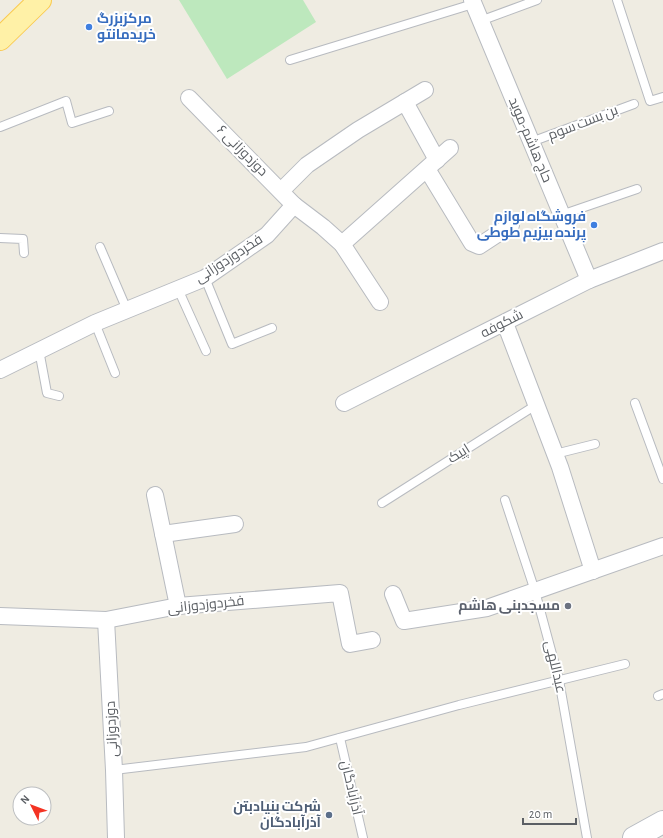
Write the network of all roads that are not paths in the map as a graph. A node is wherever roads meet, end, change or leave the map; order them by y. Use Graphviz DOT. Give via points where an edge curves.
graph roads {
  1 [pos="26,0"];
  2 [pos="40,0"];
  3 [pos="537,0"];
  4 [pos="617,0"];
  5 [pos="472,2"];
  6 [pos="480,21"];
  7 [pos="0,25"];
  8 [pos="0,39"];
  9 [pos="290,60"];
  10 [pos="425,90"];
  11 [pos="663,97"];
  12 [pos="189,98"];
  13 [pos="406,102"];
  14 [pos="634,104"];
  15 [pos="109,111"];
  16 [pos="0,128"];
  17 [pos="531,142"];
  18 [pos="450,148"];
  19 [pos="432,164"];
  20 [pos="637,189"];
  21 [pos="281,191"];
  22 [pos="294,205"];
  23 [pos="561,215"];
  24 [pos="511,225"];
  25 [pos="0,238"];
  26 [pos="342,244"];
  27 [pos="100,247"];
  28 [pos="663,251"];
  29 [pos="24,253"];
  30 [pos="205,278"];
  31 [pos="589,280"];
  32 [pos="178,289"];
  33 [pos="380,302"];
  34 [pos="127,310"];
  35 [pos="505,322"];
  36 [pos="95,323"];
  37 [pos="272,328"];
  38 [pos="39,350"];
  39 [pos="206,351"];
  40 [pos="0,370"];
  41 [pos="115,373"];
  42 [pos="59,396"];
  43 [pos="344,403"];
  44 [pos="635,403"];
  45 [pos="536,405"];
  46 [pos="596,444"];
  47 [pos="555,454"];
  48 [pos="663,479"];
  49 [pos="155,495"];
  50 [pos="505,500"];
  51 [pos="382,503"];
  52 [pos="235,524"];
  53 [pos="163,534"];
  54 [pos="663,546"];
  55 [pos="593,571"];
  56 [pos="535,591"];
  57 [pos="393,594"];
  58 [pos="178,606"];
  59 [pos="0,616"];
  60 [pos="106,620"];
  61 [pos="372,640"];
  62 [pos="625,664"];
  63 [pos="559,680"];
  64 [pos="340,738"];
  65 [pos="114,770"];
  66 [pos="663,822"];
  67 [pos="116,838"];
  68 [pos="363,838"];
  69 [pos="587,838"];
  70 [pos="634,838"];
  1 -- 7 [label="main road"];
  2 -- 8 [label="main road"];
  3 -- 6 [label="lane"];
  4 -- 11 [label="lane" via="650,101"];
  5 -- 6 [label="street, حاج هاشم-موید"];
  5 -- 9 [label="lane"];
  6 -- 17 [label="street, حاج هاشم-موید"];
  10 -- 13 [label="street"];
  12 -- 21 [label="street, دوزدوزانی ۶"];
  13 -- 19 [label="street"];
  13 -- 21 [label="street" via="358,130 307,165"];
  14 -- 17 [label="lane, بن بست سوم"];
  15 -- 16 [label="lane" via="72,123 66,101"];
  17 -- 23 [label="street, حاج هاشم-موید"];
  18 -- 19 [label="street"];
  19 -- 24 [label="street" via="472,243 479,246"];
  19 -- 26 [label="street"];
  20 -- 23 [label="lane"];
  21 -- 22 [label="street, دوزدوزانی ۶"];
  22 -- 26 [label="street, دوزدوزانی ۶"];
  22 -- 30 [label="street, فخردوزدوزانی" via="267,235"];
  23 -- 31 [label="street, حاج هاشم-موید"];
  25 -- 29 [label="lane" via="23,239"];
  26 -- 33 [label="street, دوزدوزانی ۶"];
  27 -- 34 [label="lane"];
  28 -- 31 [label="street, شکوفه"];
  30 -- 32 [label="street, فخردوزدوزانی"];
  30 -- 37 [label="lane" via="232,344"];
  31 -- 35 [label="street, شکوفه"];
  32 -- 34 [label="street, فخردوزدوزانی"];
  32 -- 39 [label="lane"];
  34 -- 36 [label="street, فخردوزدوزانی"];
  35 -- 43 [label="street, شکوفه"];
  35 -- 45 [label="street"];
  36 -- 38 [label="street, فخردوزدوزانی"];
  36 -- 41 [label="lane"];
  38 -- 40 [label="street, فخردوزدوزانی"];
  38 -- 42 [label="lane" via="47,393"];
  44 -- 48 [label="lane"];
  45 -- 47 [label="street"];
  45 -- 51 [label="lane, اپیک"];
  46 -- 47 [label="lane"];
  47 -- 55 [label="street"];
  49 -- 53 [label="street"];
  50 -- 56 [label="lane, عبداللهی"];
  52 -- 53 [label="street"];
  53 -- 58 [label="street"];
  54 -- 55 [label="street"];
  55 -- 56 [label="street"];
  56 -- 57 [label="street" via="487,608 404,621"];
  56 -- 63 [label="lane, عبداللهی"];
  58 -- 60 [label="street, فخردوزدوزانی"];
  58 -- 61 [label="street, فخردوزدوزانی" via="340,594 350,644"];
  59 -- 60 [label="street, فخردوزدوزانی"];
  60 -- 65 [label="street, دوزدوزانی"];
  62 -- 63 [label="lane"];
  63 -- 64 [label="lane"];
  63 -- 69 [label="lane, عبداللهی"];
  64 -- 65 [label="lane" via="306,747"];
  64 -- 68 [label="lane, آذرآبادگان"];
  65 -- 67 [label="street, دوزدوزانی"];
  66 -- 70 [label="street"];
}
